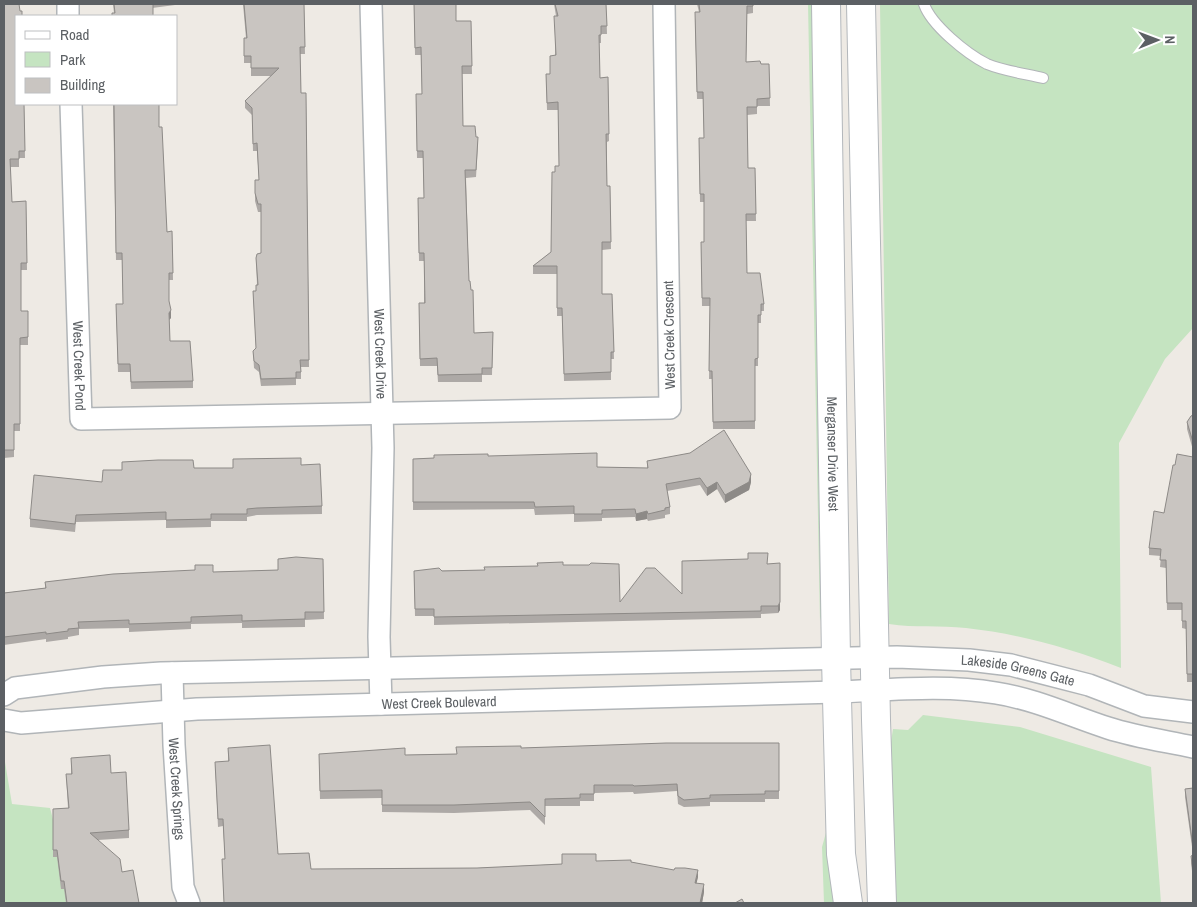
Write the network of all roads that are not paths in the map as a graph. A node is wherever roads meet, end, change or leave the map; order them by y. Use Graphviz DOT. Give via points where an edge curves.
graph roads {
  1 [pos="371,4"];
  2 [pos="664,4"];
  3 [pos="826,4"];
  4 [pos="862,4"];
  5 [pos="924,4"];
  6 [pos="1043,78"];
  7 [pos="71,105"];
  8 [pos="382,414"];
  9 [pos="874,658"];
  10 [pos="836,659"];
  11 [pos="379,667"];
  12 [pos="172,673"];
  13 [pos="875,690"];
  14 [pos="837,692"];
  15 [pos="4,695"];
  16 [pos="381,704"];
  17 [pos="172,711"];
  18 [pos="1193,712"];
  19 [pos="4,720"];
  20 [pos="1193,746"];
  21 [pos="189,903"];
  22 [pos="848,903"];
  23 [pos="882,903"];
  1 -- 8 [label="street, West Creek Drive"];
  2 -- 8 [label="street, West Creek Crescent" via="670,408"];
  3 -- 10 [label="street, Merganser Drive West"];
  4 -- 9 [label="street"];
  5 -- 6 [label="lane" via="944,33 987,64"];
  7 -- 8 [label="street, West Creek Pond" via="81,419"];
  8 -- 11 [label="street, West Creek Drive"];
  9 -- 10 [label="street, Lakeside Greens Gate"];
  9 -- 13 [label="street"];
  9 -- 18 [label="street, Lakeside Greens Gate" via="969,660 1011,665 1089,685 1144,706"];
  10 -- 11 [label="street"];
  10 -- 14 [label="street, Merganser Drive West"];
  11 -- 12 [label="street"];
  11 -- 16 [label="street, West Creek Drive"];
  12 -- 15 [label="street" via="14,688"];
  12 -- 17 [label="street, West Creek Springs"];
  13 -- 14 [label="street, West Creek Boulevard"];
  13 -- 20 [label="street, Lakeside Greens Gate" via="995,692 1028,699 1108,728"];
  13 -- 23 [label="street"];
  14 -- 16 [label="street, West Creek Boulevard"];
  14 -- 22 [label="street, Merganser Drive West" via="841,854"];
  16 -- 17 [label="street, West Creek Boulevard"];
  17 -- 19 [label="street, West Creek Boulevard" via="21,723"];
  17 -- 21 [label="street, West Creek Springs" via="183,887"];
}
